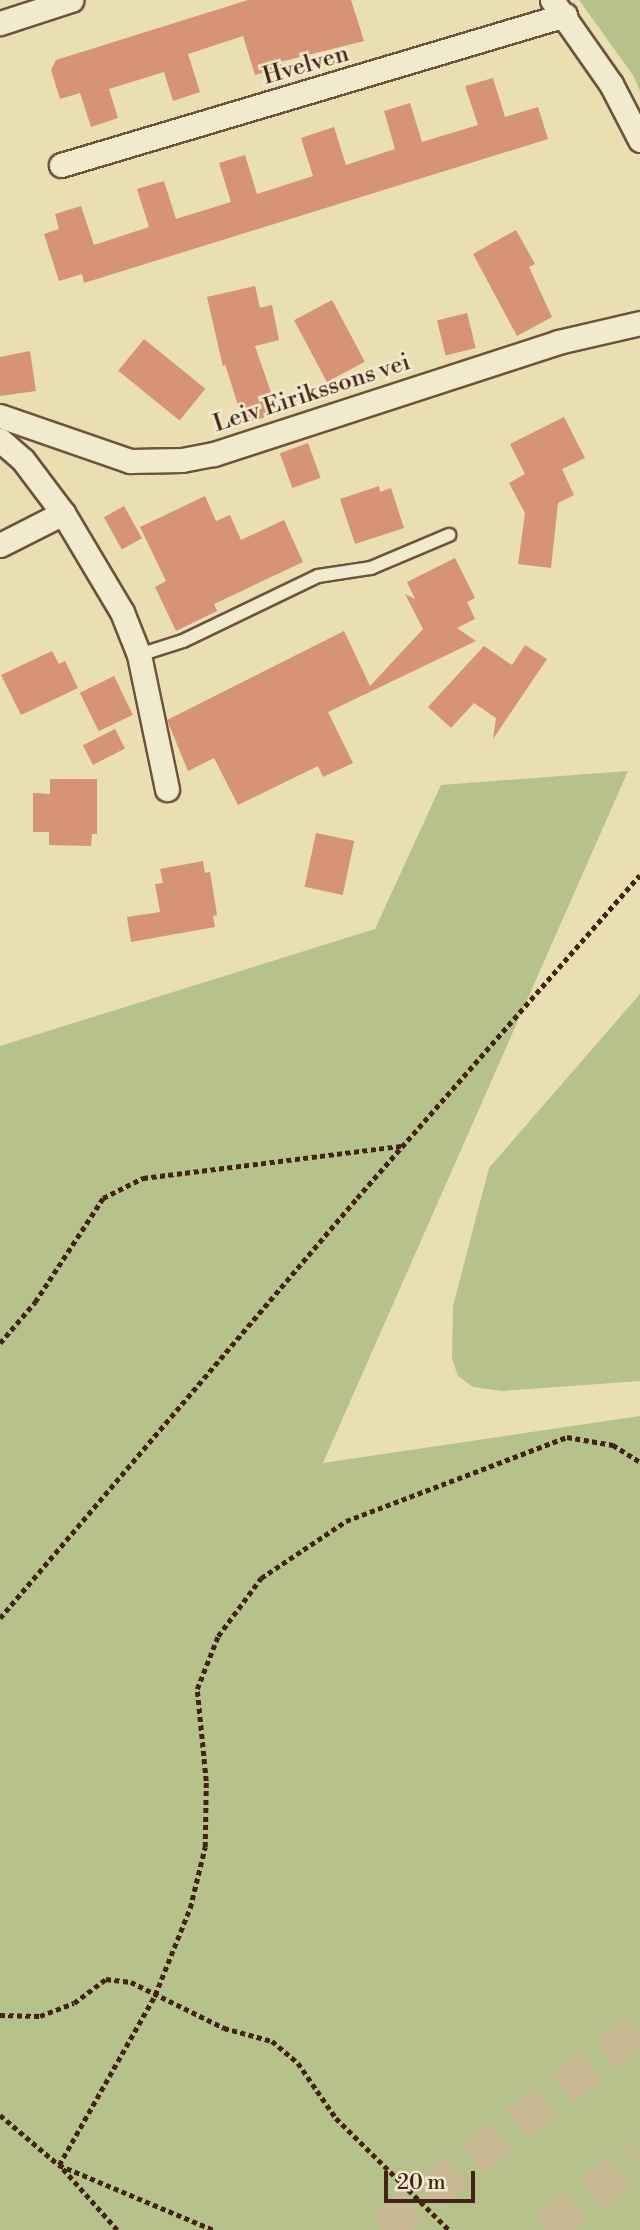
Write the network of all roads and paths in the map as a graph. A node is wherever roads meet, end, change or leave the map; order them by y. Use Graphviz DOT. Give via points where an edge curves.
graph roads {
  1 [pos="71,0"];
  2 [pos="559,7"];
  3 [pos="0,23"];
  4 [pos="640,140"];
  5 [pos="61,165"];
  6 [pos="640,323"];
  7 [pos="0,416"];
  8 [pos="0,440"];
  9 [pos="63,513"];
  10 [pos="449,535"];
  11 [pos="0,545"];
  12 [pos="139,655"];
  13 [pos="167,789"];
  14 [pos="640,875"];
  15 [pos="402,1146"];
  16 [pos="0,1343"];
  17 [pos="640,1462"];
  18 [pos="0,1618"];
  19 [pos="155,1995"];
  20 [pos="0,2015"];
  21 [pos="0,2115"];
  22 [pos="59,2165"];
  23 [pos="117,2230"];
  24 [pos="214,2230"];
  25 [pos="449,2230"];
  1 -- 3 [label="street"];
  2 -- 4 [label="street" via="611,84"];
  2 -- 5 [label="street, Hvelven"];
  6 -- 7 [label="street, Leiv Eirikssons vei" via="558,342 214,454 183,460 130,461"];
  8 -- 9 [label="street" via="23,460"];
  9 -- 11 [label="street"];
  9 -- 12 [label="street" via="122,612"];
  10 -- 12 [label="lane" via="372,568 318,576 183,640"];
  12 -- 13 [label="street"];
  14 -- 15 [label="path"];
  15 -- 16 [label="path" via="143,1178 103,1198 35,1302"];
  15 -- 18 [label="path"];
  17 -- 19 [label="path" via="612,1445 566,1437 346,1521 261,1578 218,1636 197,1689 206,1781 205,1847 190,1908"];
  19 -- 20 [label="path" via="131,1982 106,1979 74,2003 40,2015"];
  19 -- 22 [label="path"];
  19 -- 25 [label="path" via="224,2028 272,2041 298,2063 336,2118"];
  21 -- 22 [label="path"];
  22 -- 23 [label="path"];
  22 -- 24 [label="path"];
}
